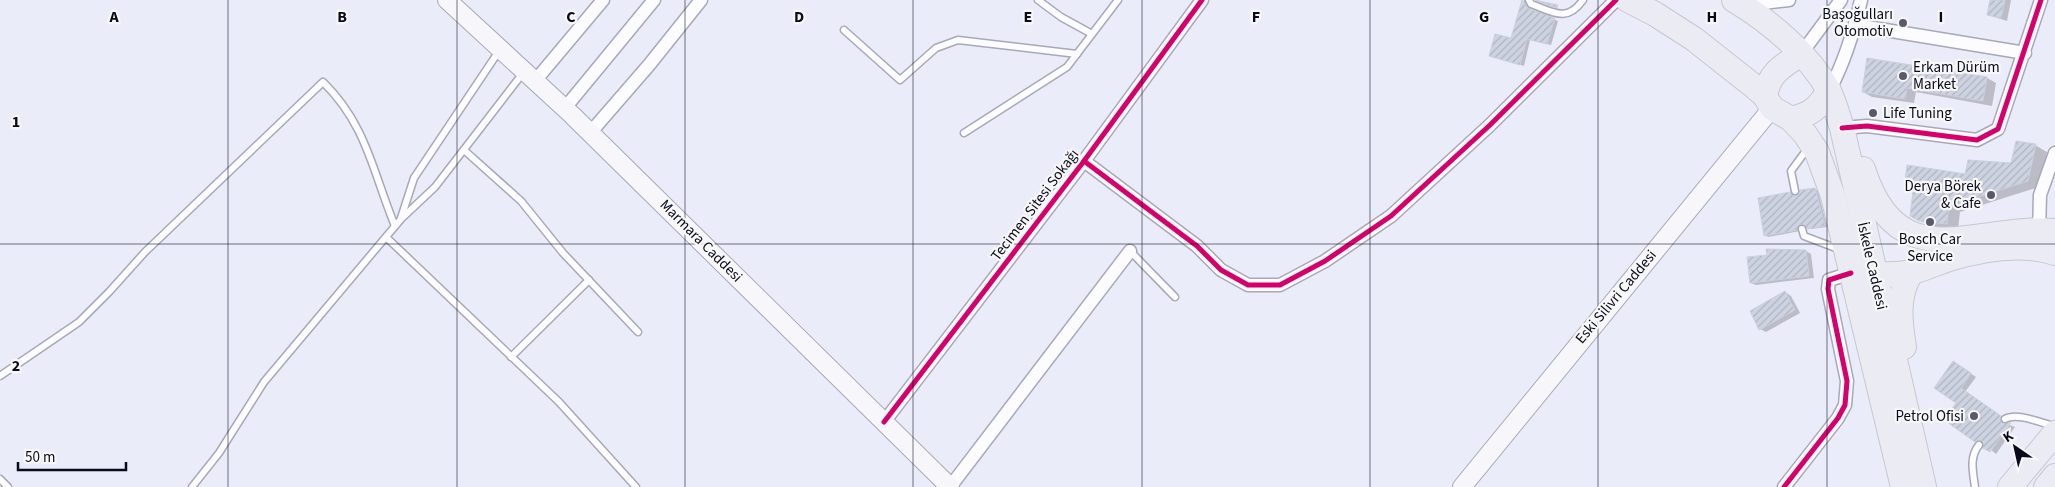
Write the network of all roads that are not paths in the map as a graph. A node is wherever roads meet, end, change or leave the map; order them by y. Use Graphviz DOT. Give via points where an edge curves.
graph roads {
  1 [pos="447,0"];
  2 [pos="603,0"];
  3 [pos="654,0"];
  4 [pos="700,0"];
  5 [pos="1038,0"];
  6 [pos="1118,0"];
  7 [pos="1202,0"];
  8 [pos="1530,0"];
  9 [pos="1583,0"];
  10 [pos="1616,0"];
  11 [pos="1628,0"];
  12 [pos="1789,0"];
  13 [pos="1842,0"];
  14 [pos="1861,0"];
  15 [pos="2041,0"];
  16 [pos="1738,2"];
  17 [pos="1855,25"];
  18 [pos="844,30"];
  19 [pos="1092,34"];
  20 [pos="500,49"];
  21 [pos="2025,53"];
  22 [pos="1077,54"];
  23 [pos="1801,54"];
  24 [pos="530,76"];
  25 [pos="1828,91"];
  26 [pos="1776,107"];
  27 [pos="565,108"];
  28 [pos="1842,128"];
  29 [pos="590,133"];
  30 [pos="964,133"];
  31 [pos="1812,143"];
  32 [pos="464,150"];
  33 [pos="2055,153"];
  34 [pos="1084,161"];
  35 [pos="1794,191"];
  36 [pos="401,219"];
  37 [pos="395,226"];
  38 [pos="1802,230"];
  39 [pos="2047,231"];
  40 [pos="386,237"];
  41 [pos="1130,251"];
  42 [pos="2055,253"];
  43 [pos="1857,266"];
  44 [pos="1912,272"];
  45 [pos="589,280"];
  46 [pos="1176,297"];
  47 [pos="638,332"];
  48 [pos="511,357"];
  49 [pos="0,376"];
  50 [pos="2006,419"];
  51 [pos="884,422"];
  52 [pos="1910,426"];
  53 [pos="2055,427"];
  54 [pos="2055,433"];
  55 [pos="1979,444"];
  56 [pos="2055,476"];
  57 [pos="0,479"];
  58 [pos="8,487"];
  59 [pos="192,487"];
  60 [pos="636,487"];
  61 [pos="950,487"];
  62 [pos="1462,487"];
  63 [pos="1784,487"];
  64 [pos="1902,487"];
  65 [pos="1924,487"];
  66 [pos="1975,487"];
  67 [pos="2010,487"];
  68 [pos="2046,487"];
  1 -- 20 [label="main road, Marmara Caddesi"];
  2 -- 24 [label="street"];
  3 -- 27 [label="street"];
  4 -- 29 [label="street"];
  5 -- 19 [label="lane"];
  6 -- 19 [label="lane"];
  7 -- 34 [label="street, Tecimen Sitesi Sokağı"];
  8 -- 9 [label="lane" via="1531,4 1561,15 1576,11"];
  10 -- 34 [label="street" via="1490,125 1391,216 1325,261 1280,285 1248,285 1220,270 1197,246"];
  11 -- 26 [label="highway, İskele Caddesi" via="1694,39"];
  12 -- 16 [label="street"];
  13 -- 23 [label="street"];
  14 -- 17 [label="street"];
  15 -- 21 [label="street"];
  16 -- 23 [label="highway, İskele Caddesi"];
  17 -- 21 [label="street"];
  17 -- 25 [label="street" via="1838,74"];
  18 -- 22 [label="lane" via="900,80 936,48 958,40"];
  19 -- 22 [label="lane"];
  20 -- 24 [label="main road, Marmara Caddesi"];
  20 -- 36 [label="lane" via="414,178"];
  21 -- 28 [label="street" via="1998,130 1990,135 1977,140 1867,126"];
  22 -- 30 [label="lane" via="1067,67"];
  23 -- 25 [label="highway, İskele Caddesi"];
  23 -- 26 [label="highway" via="1771,76"];
  24 -- 27 [label="main road, Marmara Caddesi"];
  24 -- 32 [label="lane"];
  25 -- 26 [label="highway" via="1811,113"];
  25 -- 28 [label="highway, İskele Caddesi"];
  26 -- 31 [label="highway, İskele Caddesi"];
  26 -- 62 [label="main road, Eski Silivri Caddesi"];
  27 -- 29 [label="main road, Marmara Caddesi"];
  28 -- 39 [label="highway" via="1858,154 1878,206 1907,231 1950,241"];
  28 -- 43 [label="highway, İskele Caddesi"];
  29 -- 51 [label="main road, Marmara Caddesi"];
  31 -- 35 [label="lane" via="1791,171"];
  31 -- 43 [label="highway, İskele Caddesi"];
  32 -- 36 [label="lane" via="435,187"];
  32 -- 45 [label="lane" via="521,201"];
  33 -- 39 [label="street" via="2040,195"];
  34 -- 51 [label="street, Tecimen Sitesi Sokağı"];
  36 -- 37 [label="lane"];
  37 -- 40 [label="lane"];
  37 -- 49 [label="lane" via="368,147 336,95 324,82 145,252 79,322"];
  38 -- 43 [label="lane" via="1804,236"];
  40 -- 48 [label="lane"];
  40 -- 59 [label="lane" via="264,382"];
  41 -- 46 [label="lane"];
  41 -- 61 [label="street"];
  42 -- 44 [label="highway" via="2030,249 1986,250"];
  43 -- 44 [label="highway"];
  43 -- 52 [label="highway, İskele Caddesi"];
  43 -- 63 [label="street" via="1830,280 1828,289 1846,381 1845,404 1838,418"];
  43 -- 64 [label="highway, İskele Caddesi"];
  44 -- 52 [label="highway" via="1903,289 1900,319 1910,390"];
  45 -- 47 [label="lane"];
  45 -- 48 [label="lane"];
  48 -- 60 [label="lane" via="559,402"];
  50 -- 53 [label="lane" via="2024,418"];
  51 -- 61 [label="main road, Marmara Caddesi"];
  52 -- 65 [label="highway, İskele Caddesi"];
  54 -- 67 [label="highway"];
  55 -- 66 [label="lane" via="1974,450 1972,466"];
  56 -- 68 [label="highway"];
  57 -- 58 [label="lane"];
}
